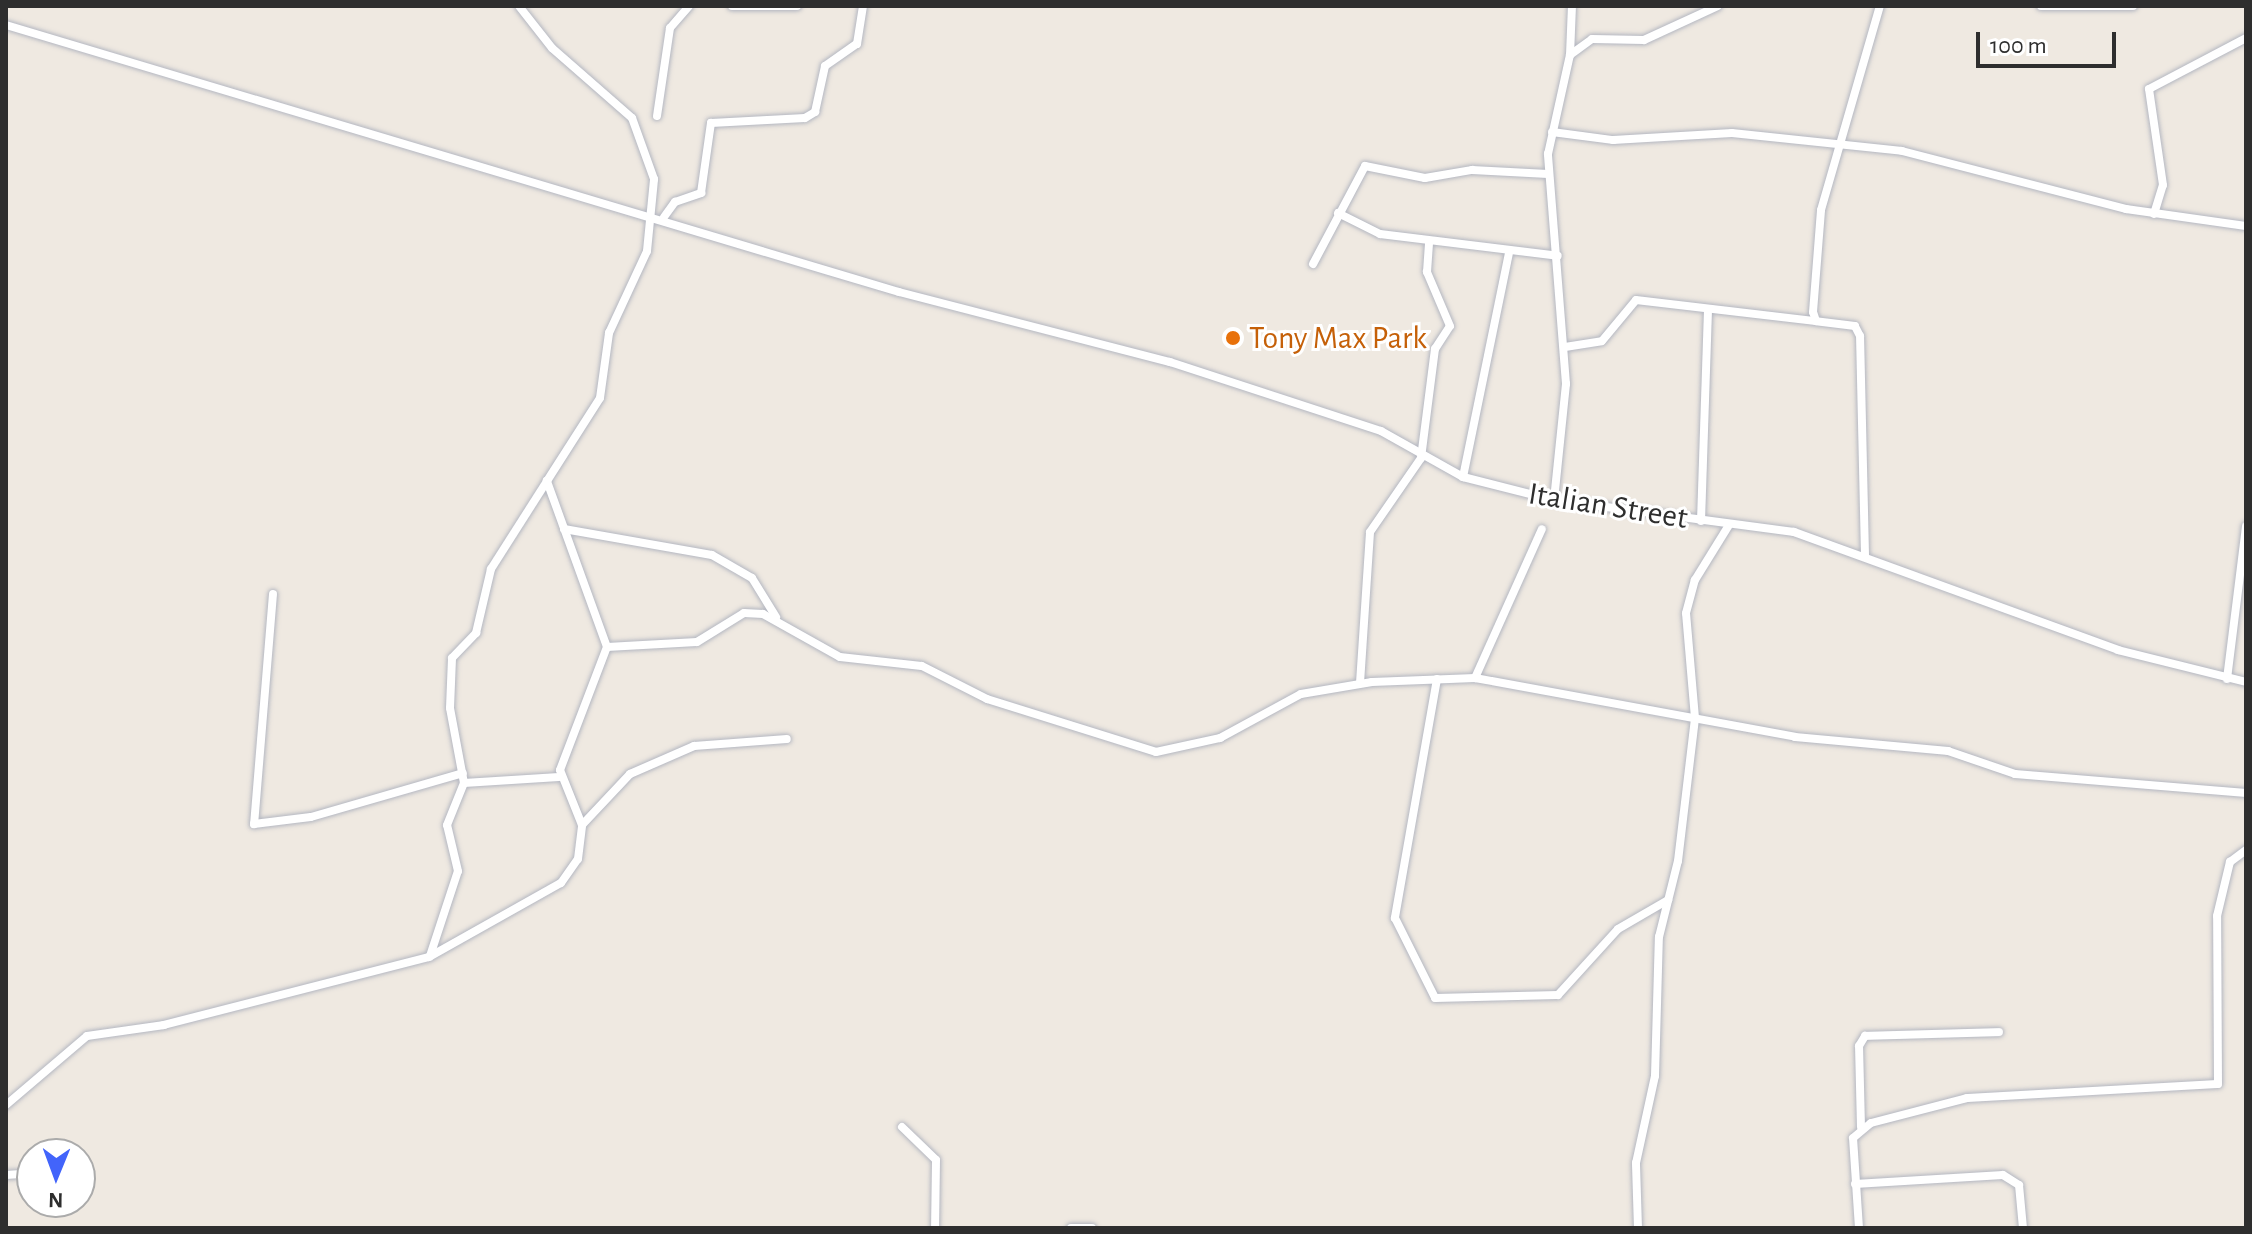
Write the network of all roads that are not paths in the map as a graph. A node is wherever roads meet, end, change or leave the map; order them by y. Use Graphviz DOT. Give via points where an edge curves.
graph roads {
  1 [pos="519,6"];
  2 [pos="689,6"];
  3 [pos="732,6"];
  4 [pos="797,6"];
  5 [pos="863,6"];
  6 [pos="1572,6"];
  7 [pos="1718,6"];
  8 [pos="1880,6"];
  9 [pos="2041,6"];
  10 [pos="2133,6"];
  11 [pos="6,25"];
  12 [pos="2246,38"];
  13 [pos="1570,55"];
  14 [pos="657,116"];
  15 [pos="1552,132"];
  16 [pos="1842,146"];
  17 [pos="1548,174"];
  18 [pos="1338,213"];
  19 [pos="2154,214"];
  20 [pos="660,216"];
  21 [pos="2246,226"];
  22 [pos="1429,242"];
  23 [pos="1509,252"];
  24 [pos="1558,256"];
  25 [pos="1313,264"];
  26 [pos="1708,311"];
  27 [pos="1816,321"];
  28 [pos="1565,347"];
  29 [pos="1421,458"];
  30 [pos="1463,477"];
  31 [pos="547,481"];
  32 [pos="1554,500"];
  33 [pos="1701,521"];
  34 [pos="1729,525"];
  35 [pos="2246,526"];
  36 [pos="564,529"];
  37 [pos="1542,529"];
  38 [pos="1865,555"];
  39 [pos="273,594"];
  40 [pos="776,617"];
  41 [pos="607,647"];
  42 [pos="1475,678"];
  43 [pos="1437,679"];
  44 [pos="2227,679"];
  45 [pos="2246,682"];
  46 [pos="1360,683"];
  47 [pos="1695,718"];
  48 [pos="787,739"];
  49 [pos="463,773"];
  50 [pos="559,777"];
  51 [pos="464,783"];
  52 [pos="2246,793"];
  53 [pos="582,825"];
  54 [pos="2246,850"];
  55 [pos="1668,900"];
  56 [pos="429,957"];
  57 [pos="1999,1032"];
  58 [pos="6,1105"];
  59 [pos="902,1127"];
  60 [pos="1861,1127"];
  61 [pos="1855,1184"];
  62 [pos="935,1228"];
  63 [pos="1071,1228"];
  64 [pos="1092,1228"];
  65 [pos="1638,1228"];
  66 [pos="1859,1228"];
  67 [pos="2023,1228"];
  1 -- 20 [label="street" via="552,48 632,118 653,166"];
  2 -- 14 [label="street" via="670,28"];
  3 -- 4 [label="street"];
  5 -- 20 [label="street" via="857,44 825,66 815,112 805,118 711,123 701,193 675,202"];
  6 -- 13 [label="street"];
  7 -- 13 [label="street" via="1644,40 1592,39"];
  8 -- 16 [label="street"];
  9 -- 10 [label="street"];
  11 -- 20 [label="street, Italian Street"];
  12 -- 19 [label="street" via="2149,89 2163,185"];
  13 -- 15 [label="street"];
  15 -- 16 [label="street" via="1613,140 1732,133"];
  15 -- 17 [label="street"];
  16 -- 19 [label="street" via="1934,158"];
  16 -- 27 [label="street" via="1821,210"];
  17 -- 18 [label="street" via="1472,170 1425,178 1365,166"];
  17 -- 24 [label="street"];
  18 -- 22 [label="street" via="1355,228"];
  18 -- 25 [label="street"];
  19 -- 21 [label="street"];
  20 -- 29 [label="street, Italian Street" via="1359,422"];
  20 -- 31 [label="street" via="639,278 609,333 600,398"];
  22 -- 23 [label="street"];
  22 -- 29 [label="street" via="1427,272 1450,320 1435,349"];
  23 -- 24 [label="street"];
  23 -- 30 [label="street"];
  24 -- 28 [label="street"];
  26 -- 27 [label="street"];
  26 -- 28 [label="street" via="1632,301 1602,341"];
  26 -- 33 [label="street"];
  27 -- 38 [label="street" via="1855,326 1860,336"];
  28 -- 32 [label="street"];
  29 -- 30 [label="street, Italian Street"];
  29 -- 46 [label="street" via="1370,532"];
  30 -- 32 [label="street, Italian Street"];
  31 -- 36 [label="street"];
  31 -- 49 [label="street" via="491,569 476,633 452,658 450,708"];
  32 -- 33 [label="street, Italian Street"];
  33 -- 34 [label="street, Italian Street"];
  34 -- 38 [label="street, Italian Street" via="1794,532"];
  34 -- 47 [label="street" via="1689,594"];
  35 -- 44 [label="street"];
  36 -- 40 [label="street" via="722,559 752,578"];
  36 -- 41 [label="street"];
  37 -- 42 [label="street"];
  38 -- 44 [label="street, Italian Street" via="2031,621"];
  39 -- 49 [label="street" via="254,824 311,817"];
  40 -- 41 [label="street" via="744,613 697,642"];
  40 -- 46 [label="street" via="801,641 840,657 922,666 987,699 1156,752 1197,747 1301,694"];
  41 -- 50 [label="street"];
  42 -- 43 [label="street"];
  42 -- 47 [label="street"];
  43 -- 46 [label="street"];
  43 -- 55 [label="street" via="1395,918 1435,998 1558,995 1618,929"];
  44 -- 45 [label="street, Italian Street"];
  47 -- 52 [label="street" via="1888,749 1948,751 2015,774 2201,784"];
  47 -- 55 [label="street"];
  48 -- 53 [label="street" via="694,746 630,774"];
  49 -- 51 [label="street"];
  50 -- 51 [label="street"];
  50 -- 53 [label="street"];
  51 -- 56 [label="street" via="447,825 457,883"];
  53 -- 56 [label="street" via="578,859 561,883"];
  54 -- 60 [label="street" via="2226,871 2217,916 2221,1076 2214,1088 1967,1098"];
  55 -- 65 [label="street" via="1654,981 1655,1076 1636,1163"];
  56 -- 58 [label="street" via="164,1025 87,1036"];
  57 -- 60 [label="street" via="1865,1036 1859,1046"];
  59 -- 62 [label="street" via="936,1160"];
  60 -- 61 [label="street" via="1853,1138"];
  61 -- 66 [label="street"];
  61 -- 67 [label="street" via="2003,1175 2019,1185"];
  63 -- 64 [label="street"];
}
